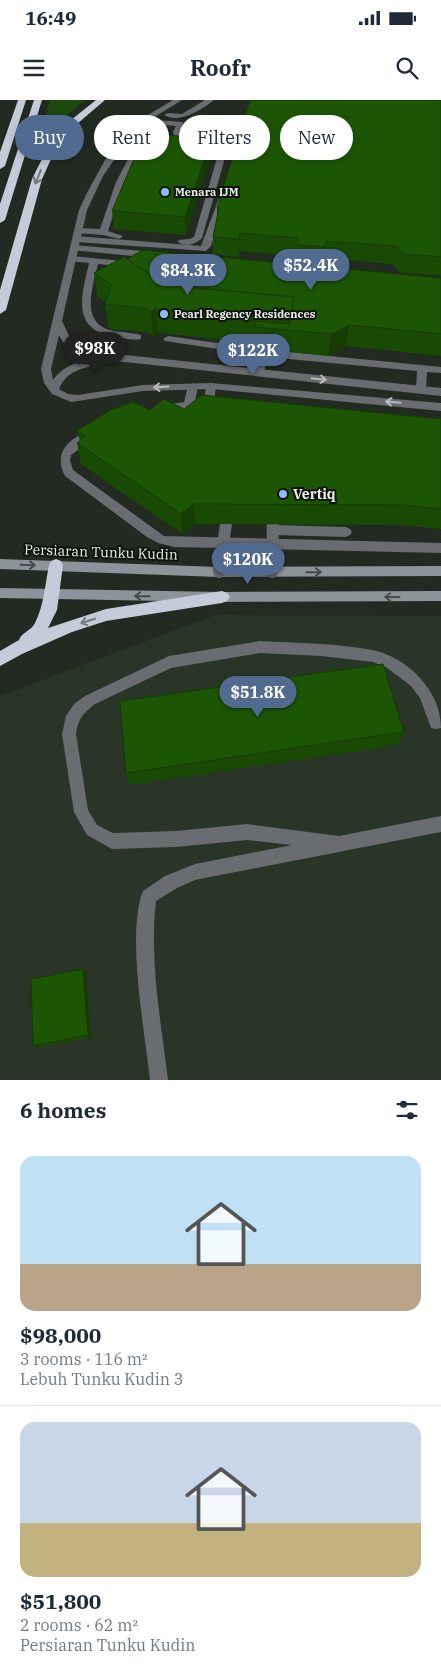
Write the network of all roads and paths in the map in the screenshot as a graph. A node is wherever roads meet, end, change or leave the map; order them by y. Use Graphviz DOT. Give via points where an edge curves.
graph roads {
  1 [pos="22,100"];
  2 [pos="38,100"];
  3 [pos="101,100"];
  4 [pos="178,100"];
  5 [pos="210,100"];
  6 [pos="153,114"];
  7 [pos="187,115"];
  8 [pos="179,119"];
  9 [pos="110,160"];
  10 [pos="131,160"];
  11 [pos="220,160"];
  12 [pos="234,160"];
  13 [pos="0,166"];
  14 [pos="232,166"];
  15 [pos="224,192"];
  16 [pos="6,199"];
  17 [pos="0,214"];
  18 [pos="0,220"];
  19 [pos="103,232"];
  20 [pos="76,239"];
  21 [pos="163,256"];
  22 [pos="72,259"];
  23 [pos="94,261"];
  24 [pos="137,265"];
  25 [pos="0,310"];
  26 [pos="58,323"];
  27 [pos="138,337"];
  28 [pos="168,340"];
  29 [pos="264,351"];
  30 [pos="132,360"];
  31 [pos="422,368"];
  32 [pos="441,370"];
  33 [pos="259,373"];
  34 [pos="193,386"];
  35 [pos="211,386"];
  36 [pos="54,389"];
  37 [pos="421,390"];
  38 [pos="441,392"];
  39 [pos="189,405"];
  40 [pos="441,407"];
  41 [pos="153,412"];
  42 [pos="98,430"];
  43 [pos="274,530"];
  44 [pos="346,532"];
  45 [pos="441,548"];
  46 [pos="0,564"];
  47 [pos="56,565"];
  48 [pos="220,572"];
  49 [pos="272,572"];
  50 [pos="441,572"];
  51 [pos="0,593"];
  52 [pos="51,594"];
  53 [pos="441,596"];
  54 [pos="222,597"];
  55 [pos="16,649"];
  56 [pos="0,658"];
  57 [pos="436,723"];
  58 [pos="441,824"];
  59 [pos="340,844"];
  60 [pos="159,1080"];
  1 -- 13 [label="highway"];
  2 -- 16 [label="highway"];
  3 -- 25 [label="highway, one-way" via="53,145 37,179"];
  4 -- 6 [label="street"];
  5 -- 7 [label="street"];
  6 -- 8 [label="street"];
  9 -- 20 [label="street" via="93,187"];
  10 -- 19 [label="street"];
  11 -- 19 [label="street" via="196,241"];
  12 -- 14 [label="street"];
  15 -- 20 [label="street" via="207,246 203,249"];
  16 -- 17 [label="highway"];
  16 -- 18 [label="highway"];
  19 -- 20 [label="street"];
  20 -- 21 [label="street"];
  20 -- 22 [label="street"];
  22 -- 23 [label="street"];
  22 -- 26 [label="street"];
  23 -- 24 [label="street"];
  23 -- 27 [label="street" via="96,280 86,311 88,320 102,331"];
  26 -- 30 [label="street" via="65,340 77,351"];
  26 -- 36 [label="street" via="46,369"];
  28 -- 29 [label="street"];
  29 -- 31 [label="street"];
  29 -- 33 [label="street"];
  30 -- 33 [label="street"];
  30 -- 36 [label="street" via="88,362 76,366 61,375"];
  31 -- 32 [label="street"];
  31 -- 37 [label="street"];
  33 -- 37 [label="street, one-way"];
  34 -- 35 [label="street"];
  34 -- 36 [label="street, one-way" via="143,388 78,399 62,397"];
  34 -- 39 [label="street"];
  35 -- 39 [label="street" via="213,407"];
  40 -- 35 [label="street, one-way"];
  37 -- 38 [label="street"];
  39 -- 41 [label="street"];
  42 -- 45 [label="street" via="71,448 65,455 65,467 78,481 162,540"];
  43 -- 44 [label="street"];
  43 -- 48 [label="street, bridge" via="273,516 227,517"];
  43 -- 49 [label="street, bridge"];
  46 -- 47 [label="street, Persiaran Tunku Kudin, one-way"];
  47 -- 48 [label="street, Persiaran Tunku Kudin"];
  47 -- 52 [label="highway"];
  48 -- 49 [label="street, Persiaran Tunku Kudin"];
  49 -- 50 [label="street, Persiaran Tunku Kudin, one-way"];
  51 -- 52 [label="street"];
  54 -- 52 [label="street, one-way"];
  52 -- 55 [label="highway" via="49,610 39,630"];
  53 -- 54 [label="street, one-way"];
  54 -- 55 [label="highway, one-way" via="106,615"];
  55 -- 56 [label="highway"];
  57 -- 59 [label="street" via="426,695 416,682 391,663 373,656 260,647 169,662 90,700 79,708 71,721 70,747 80,812 92,830 112,841 247,832"];
  58 -- 59 [label="street"];
  59 -- 60 [label="street" via="195,872 171,882 149,897 145,928 146,968"];
}
